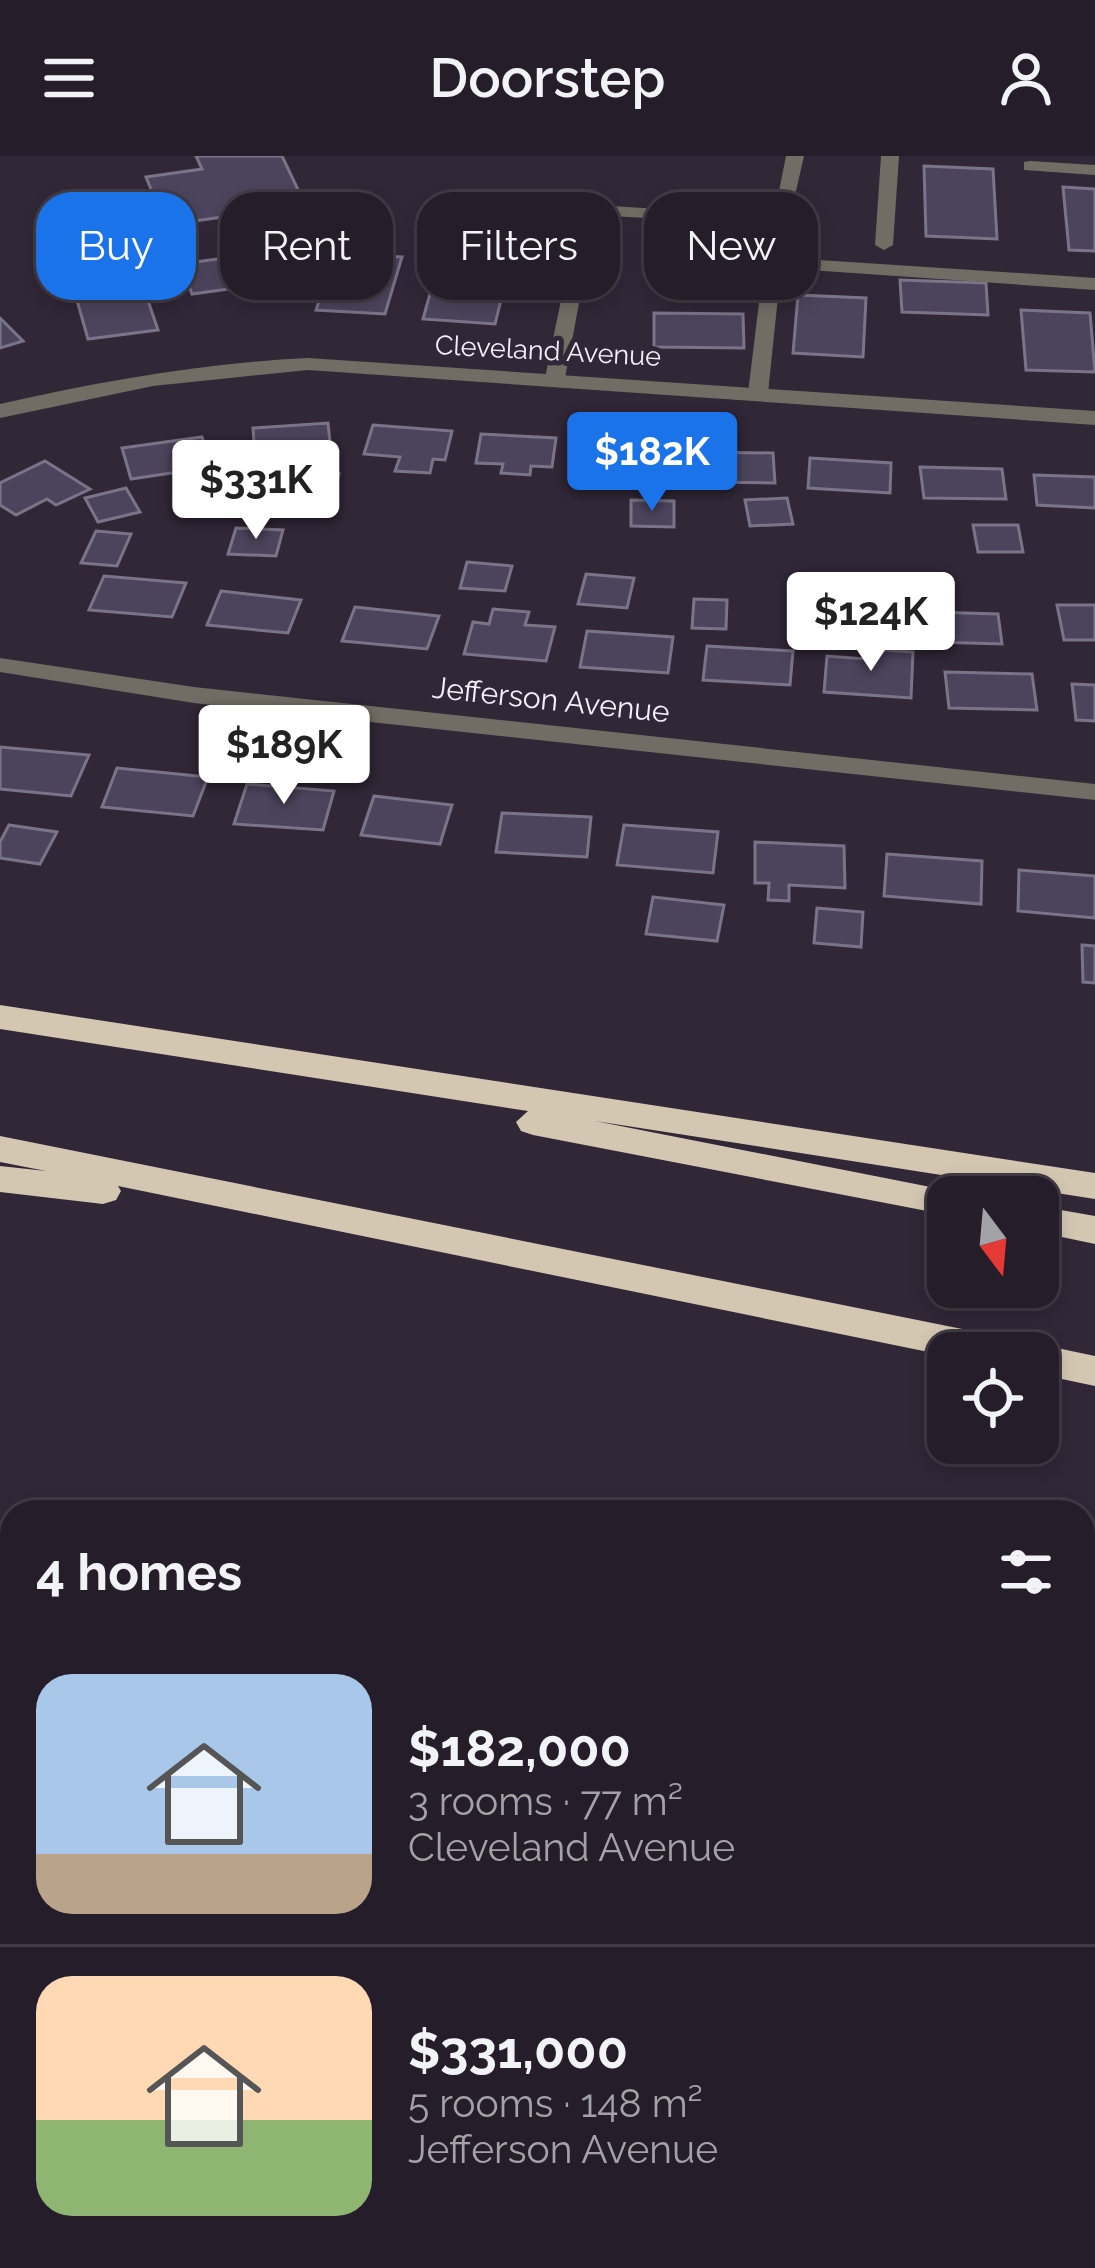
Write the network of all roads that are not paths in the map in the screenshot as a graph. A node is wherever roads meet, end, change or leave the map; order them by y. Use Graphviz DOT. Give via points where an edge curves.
graph roads {
  1 [pos="795,156"];
  2 [pos="890,156"];
  3 [pos="1030,166"];
  4 [pos="1095,170"];
  5 [pos="620,212"];
  6 [pos="884,245"];
  7 [pos="1095,284"];
  8 [pos="570,300"];
  9 [pos="555,378"];
  10 [pos="758,393"];
  11 [pos="0,411"];
  12 [pos="1095,418"];
  13 [pos="0,665"];
  14 [pos="1095,792"];
  15 [pos="0,1018"];
  16 [pos="0,1149"];
  17 [pos="0,1178"];
  18 [pos="1095,1186"];
  19 [pos="927,1198"];
  20 [pos="339,1218"];
  21 [pos="1059,1223"];
  22 [pos="1095,1230"];
  23 [pos="927,1337"];
  24 [pos="1059,1363"];
  25 [pos="1095,1371"];
  1 -- 5 [label="lane" via="782,222"];
  2 -- 6 [label="lane"];
  3 -- 4 [label="lane"];
  7 -- 10 [label="lane" via="773,262"];
  8 -- 9 [label="lane"];
  9 -- 10 [label="street, Cleveland Avenue"];
  9 -- 11 [label="street, Cleveland Avenue" via="265,365"];
  10 -- 12 [label="street, Cleveland Avenue"];
  13 -- 14 [label="street, Jefferson Avenue" via="194,694"];
  15 -- 18 [label="highway"];
  15 -- 19 [label="highway"];
  16 -- 20 [label="highway"];
  17 -- 20 [label="highway"];
  20 -- 23 [label="highway"];
  21 -- 22 [label="highway"];
  24 -- 25 [label="highway"];
}
